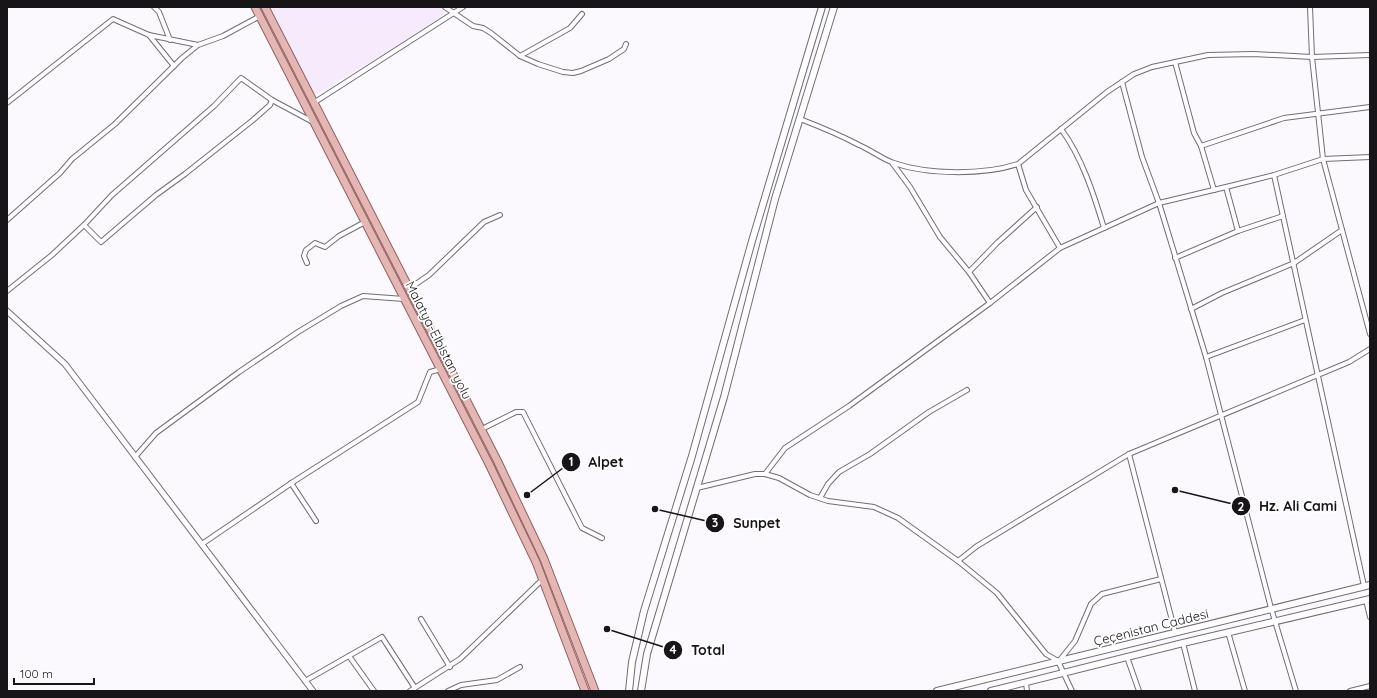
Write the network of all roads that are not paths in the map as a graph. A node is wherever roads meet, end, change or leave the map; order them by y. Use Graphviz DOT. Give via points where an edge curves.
graph roads {
  1 [pos="154,7"];
  2 [pos="255,7"];
  3 [pos="265,7"];
  4 [pos="445,7"];
  5 [pos="463,7"];
  6 [pos="822,7"];
  7 [pos="834,7"];
  8 [pos="1310,7"];
  9 [pos="453,12"];
  10 [pos="582,14"];
  11 [pos="260,16"];
  12 [pos="149,35"];
  13 [pos="170,40"];
  14 [pos="626,44"];
  15 [pos="198,45"];
  16 [pos="1370,55"];
  17 [pos="520,56"];
  18 [pos="1312,57"];
  19 [pos="1175,62"];
  20 [pos="174,66"];
  21 [pos="1122,82"];
  22 [pos="272,100"];
  23 [pos="314,102"];
  24 [pos="7,103"];
  25 [pos="1370,107"];
  26 [pos="1319,114"];
  27 [pos="800,119"];
  28 [pos="314,122"];
  29 [pos="1061,129"];
  30 [pos="1201,146"];
  31 [pos="1370,157"];
  32 [pos="1323,159"];
  33 [pos="893,163"];
  34 [pos="1018,164"];
  35 [pos="1274,175"];
  36 [pos="1226,187"];
  37 [pos="1214,190"];
  38 [pos="1159,203"];
  39 [pos="1037,207"];
  40 [pos="500,215"];
  41 [pos="1283,216"];
  42 [pos="7,220"];
  43 [pos="365,222"];
  44 [pos="84,225"];
  45 [pos="1104,228"];
  46 [pos="1342,230"];
  47 [pos="1238,231"];
  48 [pos="1060,248"];
  49 [pos="1176,258"];
  50 [pos="307,263"];
  51 [pos="1294,263"];
  52 [pos="969,272"];
  53 [pos="410,288"];
  54 [pos="7,291"];
  55 [pos="405,299"];
  56 [pos="990,303"];
  57 [pos="1191,309"];
  58 [pos="7,311"];
  59 [pos="1304,320"];
  60 [pos="1370,334"];
  61 [pos="1370,349"];
  62 [pos="1206,357"];
  63 [pos="441,369"];
  64 [pos="1319,374"];
  65 [pos="967,390"];
  66 [pos="1221,414"];
  67 [pos="482,429"];
  68 [pos="1128,454"];
  69 [pos="136,457"];
  70 [pos="765,474"];
  71 [pos="291,483"];
  72 [pos="697,488"];
  73 [pos="820,498"];
  74 [pos="316,521"];
  75 [pos="602,538"];
  76 [pos="202,544"];
  77 [pos="958,561"];
  78 [pos="543,579"];
  79 [pos="1161,579"];
  80 [pos="1367,585"];
  81 [pos="1368,599"];
  82 [pos="1271,608"];
  83 [pos="1370,617"];
  84 [pos="421,619"];
  85 [pos="1275,621"];
  86 [pos="1175,632"];
  87 [pos="1228,632"];
  88 [pos="1183,643"];
  89 [pos="349,656"];
  90 [pos="1127,656"];
  91 [pos="1058,661"];
  92 [pos="450,667"];
  93 [pos="520,667"];
  94 [pos="1064,673"];
  95 [pos="306,681"];
  96 [pos="1026,683"];
  97 [pos="1370,686"];
  98 [pos="414,688"];
  99 [pos="313,691"];
  100 [pos="374,691"];
  101 [pos="410,691"];
  102 [pos="448,691"];
  103 [pos="585,691"];
  104 [pos="595,691"];
  105 [pos="629,691"];
  106 [pos="641,691"];
  107 [pos="937,691"];
  108 [pos="991,691"];
  109 [pos="1027,691"];
  110 [pos="1072,691"];
  111 [pos="1139,691"];
  112 [pos="1195,691"];
  113 [pos="1245,691"];
  114 [pos="1296,691"];
  115 [pos="1350,691"];
  1 -- 13 [label="street" via="159,12"];
  2 -- 11 [label="main road, Malatya-Elbistan yolu"];
  3 -- 23 [label="main road, Malatya-Elbistan yolu"];
  4 -- 9 [label="street"];
  5 -- 9 [label="street"];
  6 -- 105 [label="main road" via="752,241 692,456 644,611 632,662"];
  7 -- 27 [label="main road"];
  8 -- 18 [label="street"];
  9 -- 17 [label="street" via="473,26 491,33"];
  9 -- 23 [label="street"];
  10 -- 17 [label="street" via="570,28"];
  11 -- 15 [label="street" via="223,36"];
  11 -- 28 [label="main road, Malatya-Elbistan yolu"];
  12 -- 13 [label="street"];
  12 -- 20 [label="street"];
  12 -- 24 [label="street" via="113,19"];
  13 -- 15 [label="street"];
  14 -- 17 [label="street" via="624,49 609,59 574,73 563,72"];
  15 -- 20 [label="street"];
  16 -- 18 [label="street"];
  18 -- 19 [label="street" via="1216,55"];
  18 -- 26 [label="street"];
  19 -- 21 [label="street" via="1152,67"];
  19 -- 30 [label="street" via="1194,133"];
  20 -- 42 [label="street" via="126,115 72,159"];
  21 -- 29 [label="street"];
  21 -- 38 [label="street" via="1142,157"];
  22 -- 28 [label="street"];
  22 -- 44 [label="street" via="253,120 156,195 101,242"];
  22 -- 44 [label="street" via="241,78 214,106 112,195"];
  23 -- 53 [label="main road, Malatya-Elbistan yolu"];
  25 -- 26 [label="street"];
  26 -- 30 [label="street" via="1284,118"];
  26 -- 32 [label="street"];
  27 -- 33 [label="street" via="840,135"];
  27 -- 72 [label="main road" via="775,199 724,397"];
  28 -- 43 [label="main road, Malatya-Elbistan yolu"];
  29 -- 34 [label="street"];
  29 -- 45 [label="street" via="1075,152"];
  30 -- 37 [label="street"];
  31 -- 32 [label="street"];
  32 -- 35 [label="street"];
  32 -- 46 [label="street"];
  33 -- 34 [label="street" via="927,170 967,171 1004,169"];
  33 -- 52 [label="street" via="940,237"];
  34 -- 39 [label="street" via="1026,190"];
  35 -- 36 [label="street"];
  35 -- 41 [label="street"];
  36 -- 37 [label="street"];
  36 -- 47 [label="street"];
  37 -- 38 [label="street"];
  38 -- 45 [label="street"];
  38 -- 49 [label="street"];
  39 -- 48 [label="street"];
  39 -- 52 [label="street"];
  40 -- 53 [label="street" via="484,222 429,275"];
  41 -- 47 [label="street"];
  41 -- 51 [label="street"];
  43 -- 50 [label="street" via="339,236 326,247 315,243 306,250 304,256"];
  43 -- 55 [label="main road, Malatya-Elbistan yolu"];
  44 -- 54 [label="street"];
  45 -- 48 [label="street"];
  46 -- 51 [label="street"];
  46 -- 60 [label="street"];
  47 -- 49 [label="street"];
  48 -- 56 [label="street"];
  49 -- 57 [label="street"];
  51 -- 57 [label="street"];
  51 -- 59 [label="street"];
  52 -- 56 [label="street"];
  53 -- 67 [label="main road, Malatya-Elbistan yolu"];
  55 -- 63 [label="main road, Malatya-Elbistan yolu"];
  55 -- 69 [label="street" via="363,296 341,306 258,358 194,404 156,433"];
  56 -- 70 [label="street" via="849,406 785,448"];
  57 -- 62 [label="street"];
  58 -- 69 [label="street" via="65,364"];
  59 -- 62 [label="street"];
  59 -- 64 [label="street"];
  61 -- 64 [label="street" via="1349,362"];
  62 -- 66 [label="street"];
  63 -- 71 [label="street" via="430,372 418,402"];
  63 -- 78 [label="main road, Malatya-Elbistan yolu"];
  64 -- 66 [label="street"];
  64 -- 80 [label="street"];
  65 -- 73 [label="street" via="839,472"];
  66 -- 68 [label="street"];
  66 -- 82 [label="street"];
  67 -- 75 [label="street" via="516,412 523,412 582,528"];
  67 -- 104 [label="main road, Malatya-Elbistan yolu" via="544,559"];
  68 -- 77 [label="street" via="977,546"];
  68 -- 79 [label="street"];
  69 -- 76 [label="street"];
  70 -- 72 [label="street" via="755,474"];
  70 -- 73 [label="street"];
  71 -- 74 [label="street"];
  71 -- 76 [label="street"];
  72 -- 106 [label="main road" via="647,654"];
  73 -- 77 [label="street" via="874,507 898,518"];
  76 -- 95 [label="street"];
  77 -- 91 [label="street" via="997,593 1046,654"];
  78 -- 92 [label="street"];
  78 -- 103 [label="main road, Malatya-Elbistan yolu"];
  79 -- 86 [label="street"];
  79 -- 91 [label="street" via="1102,594 1091,604 1076,641"];
  80 -- 82 [label="main road, Çeçenistan Caddesi"];
  81 -- 83 [label="street"];
  81 -- 85 [label="main road, Çeçenistan Caddesi"];
  82 -- 85 [label="street"];
  82 -- 86 [label="main road, Çeçenistan Caddesi"];
  84 -- 92 [label="street"];
  85 -- 87 [label="main road, Çeçenistan Caddesi"];
  85 -- 114 [label="street"];
  86 -- 91 [label="main road, Çeçenistan Caddesi"];
  87 -- 88 [label="main road, Çeçenistan Caddesi"];
  87 -- 113 [label="street"];
  88 -- 90 [label="main road, Çeçenistan Caddesi"];
  88 -- 112 [label="street"];
  89 -- 95 [label="street"];
  89 -- 98 [label="street" via="382,637"];
  89 -- 100 [label="street"];
  90 -- 94 [label="main road, Çeçenistan Caddesi"];
  90 -- 111 [label="street"];
  91 -- 94 [label="street"];
  91 -- 107 [label="main road, Çeçenistan Caddesi"];
  92 -- 98 [label="street"];
  93 -- 102 [label="street" via="497,680 461,685"];
  94 -- 96 [label="main road, Çeçenistan Caddesi"];
  94 -- 110 [label="street"];
  95 -- 99 [label="street"];
  96 -- 108 [label="main road, Çeçenistan Caddesi"];
  96 -- 109 [label="street"];
  97 -- 115 [label="street"];
  98 -- 101 [label="street"];
}
